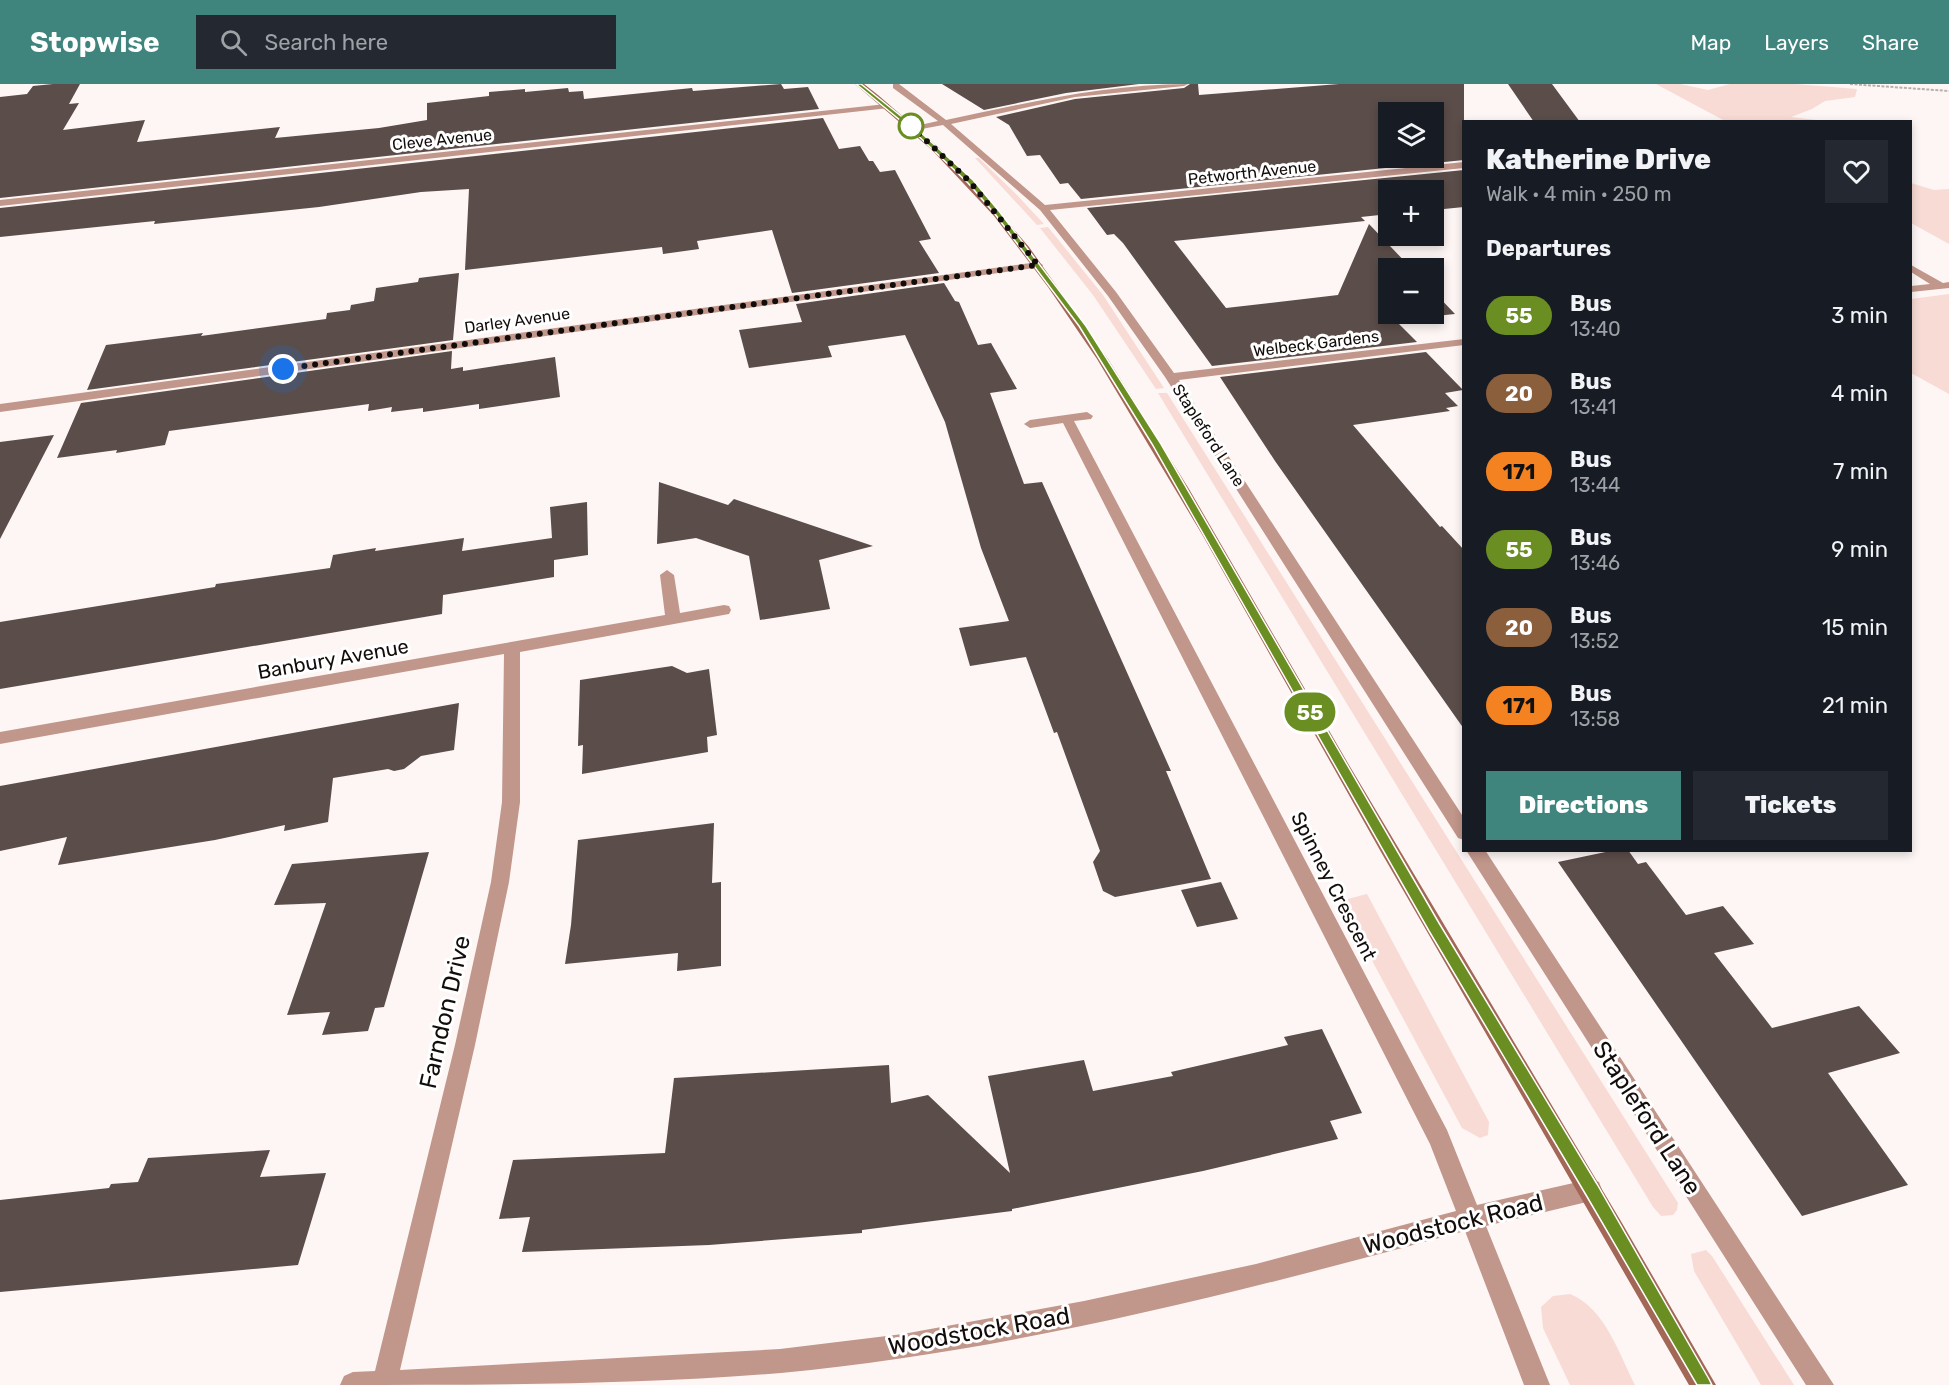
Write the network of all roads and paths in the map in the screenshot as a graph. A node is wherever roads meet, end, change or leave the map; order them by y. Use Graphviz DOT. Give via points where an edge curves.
graph roads {
  1 [pos="859,84"];
  2 [pos="1184,84"];
  3 [pos="1850,84"];
  4 [pos="896,86"];
  5 [pos="1949,91"];
  6 [pos="886,106"];
  7 [pos="945,123"];
  8 [pos="914,129"];
  9 [pos="1462,165"];
  10 [pos="0,203"];
  11 [pos="1043,208"];
  12 [pos="1038,265"];
  13 [pos="1912,268"];
  14 [pos="1945,285"];
  15 [pos="1912,289"];
  16 [pos="1462,342"];
  17 [pos="1172,377"];
  18 [pos="0,408"];
  19 [pos="1087,416"];
  20 [pos="1067,419"];
  21 [pos="1030,424"];
  22 [pos="667,575"];
  23 [pos="724,610"];
  24 [pos="673,619"];
  25 [pos="512,648"];
  26 [pos="0,738"];
  27 [pos="1462,830"];
  28 [pos="1476,852"];
  29 [pos="1591,1190"];
  30 [pos="1472,1218"];
  31 [pos="594,1378"];
  32 [pos="385,1382"];
  33 [pos="353,1385"];
  34 [pos="1537,1385"];
  35 [pos="1703,1385"];
  36 [pos="1821,1385"];
  1 -- 6 [label="main road"];
  2 -- 7 [label="street" via="1076,95"];
  3 -- 5 [label="path"];
  4 -- 7 [label="street, Stapleford Lane"];
  6 -- 8 [label="main road"];
  6 -- 10 [label="street, Cleve Avenue"];
  7 -- 8 [label="street"];
  7 -- 11 [label="street, Stapleford Lane"];
  8 -- 12 [label="main road" via="970,182"];
  9 -- 11 [label="street, Petworth Avenue"];
  11 -- 17 [label="street, Stapleford Lane"];
  12 -- 18 [label="street, Darley Avenue"];
  12 -- 29 [label="main road" via="1082,326 1156,444 1428,917"];
  13 -- 14 [label="street"];
  14 -- 15 [label="street"];
  16 -- 17 [label="street, Welbeck Gardens"];
  17 -- 27 [label="street, Stapleford Lane"];
  19 -- 20 [label="street"];
  20 -- 21 [label="street"];
  20 -- 30 [label="street, Spinney Crescent" via="1439,1138"];
  22 -- 24 [label="street"];
  23 -- 24 [label="street, Banbury Avenue"];
  24 -- 25 [label="street, Banbury Avenue"];
  25 -- 26 [label="street, Banbury Avenue"];
  25 -- 32 [label="street, Farndon Drive" via="511,802 500,882"];
  28 -- 36 [label="street, Stapleford Lane"];
  29 -- 30 [label="street, Woodstock Road"];
  29 -- 35 [label="main road"];
  30 -- 31 [label="street, Woodstock Road" via="1256,1276 903,1346"];
  30 -- 34 [label="street, Spinney Crescent"];
  31 -- 32 [label="street, Woodstock Road"];
  32 -- 33 [label="street, Woodstock Road"];
}
